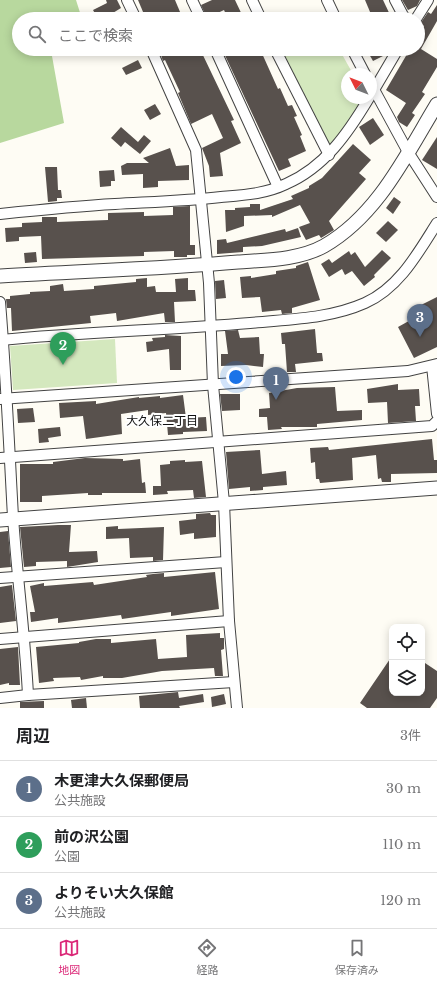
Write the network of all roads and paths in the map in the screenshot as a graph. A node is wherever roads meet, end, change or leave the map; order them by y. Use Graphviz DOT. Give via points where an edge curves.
graph roads {
  1 [pos="127,0"];
  2 [pos="192,0"];
  3 [pos="252,0"];
  4 [pos="327,0"];
  5 [pos="395,0"];
  6 [pos="428,0"];
  7 [pos="133,12"];
  8 [pos="197,12"];
  9 [pos="258,12"];
  10 [pos="333,12"];
  11 [pos="401,12"];
  12 [pos="420,12"];
  13 [pos="154,56"];
  14 [pos="218,56"];
  15 [pos="279,56"];
  16 [pos="356,56"];
  17 [pos="394,56"];
  18 [pos="362,68"];
  19 [pos="377,82"];
  20 [pos="377,102"];
  21 [pos="364,104"];
  22 [pos="437,104"];
  23 [pos="408,152"];
  24 [pos="329,155"];
  25 [pos="278,187"];
  26 [pos="437,197"];
  27 [pos="201,200"];
  28 [pos="0,214"];
  29 [pos="437,223"];
  30 [pos="208,265"];
  31 [pos="0,276"];
  32 [pos="0,302"];
  33 [pos="211,326"];
  34 [pos="2,340"];
  35 [pos="434,365"];
  36 [pos="213,385"];
  37 [pos="4,399"];
  38 [pos="437,414"];
  39 [pos="437,421"];
  40 [pos="219,442"];
  41 [pos="11,457"];
  42 [pos="0,458"];
  43 [pos="437,488"];
  44 [pos="224,503"];
  45 [pos="13,518"];
  46 [pos="0,520"];
  47 [pos="226,562"];
  48 [pos="19,577"];
  49 [pos="0,578"];
  50 [pos="229,621"];
  51 [pos="25,637"];
  52 [pos="0,639"];
  53 [pos="234,682"];
  54 [pos="28,695"];
  55 [pos="0,698"];
  56 [pos="236,708"];
  1 -- 7 [label="street"];
  2 -- 8 [label="street"];
  3 -- 9 [label="street"];
  4 -- 10 [label="street"];
  5 -- 11 [label="street"];
  6 -- 12 [label="street"];
  13 -- 27 [label="street" via="196,150"];
  14 -- 25 [label="street"];
  15 -- 24 [label="street"];
  16 -- 18 [label="street"];
  17 -- 19 [label="street"];
  20 -- 23 [label="street"];
  21 -- 24 [label="street" via="349,132"];
  22 -- 23 [label="street"];
  23 -- 26 [label="street"];
  23 -- 30 [label="street" via="386,188 364,214 323,247 283,258"];
  24 -- 25 [label="street" via="305,174"];
  25 -- 27 [label="street" via="262,193"];
  27 -- 28 [label="street" via="98,204"];
  27 -- 30 [label="street"];
  29 -- 33 [label="street" via="416,256 391,286 366,303 328,316"];
  30 -- 31 [label="street"];
  30 -- 33 [label="street"];
  32 -- 34 [label="street"];
  33 -- 34 [label="street"];
  33 -- 36 [label="street"];
  34 -- 37 [label="street"];
  35 -- 36 [label="street" via="408,371"];
  35 -- 38 [label="street"];
  36 -- 37 [label="street"];
  36 -- 40 [label="street"];
  37 -- 41 [label="street"];
  39 -- 40 [label="street" via="432,426"];
  40 -- 41 [label="street"];
  40 -- 44 [label="street"];
  41 -- 42 [label="street"];
  41 -- 45 [label="street"];
  43 -- 44 [label="street"];
  44 -- 45 [label="street"];
  44 -- 47 [label="street"];
  45 -- 46 [label="street"];
  45 -- 48 [label="street"];
  47 -- 48 [label="street"];
  47 -- 50 [label="street"];
  48 -- 49 [label="street"];
  48 -- 51 [label="street"];
  50 -- 51 [label="street"];
  50 -- 53 [label="street"];
  51 -- 52 [label="street"];
  51 -- 54 [label="street"];
  53 -- 54 [label="street"];
  53 -- 56 [label="street"];
  54 -- 55 [label="street"];
}
